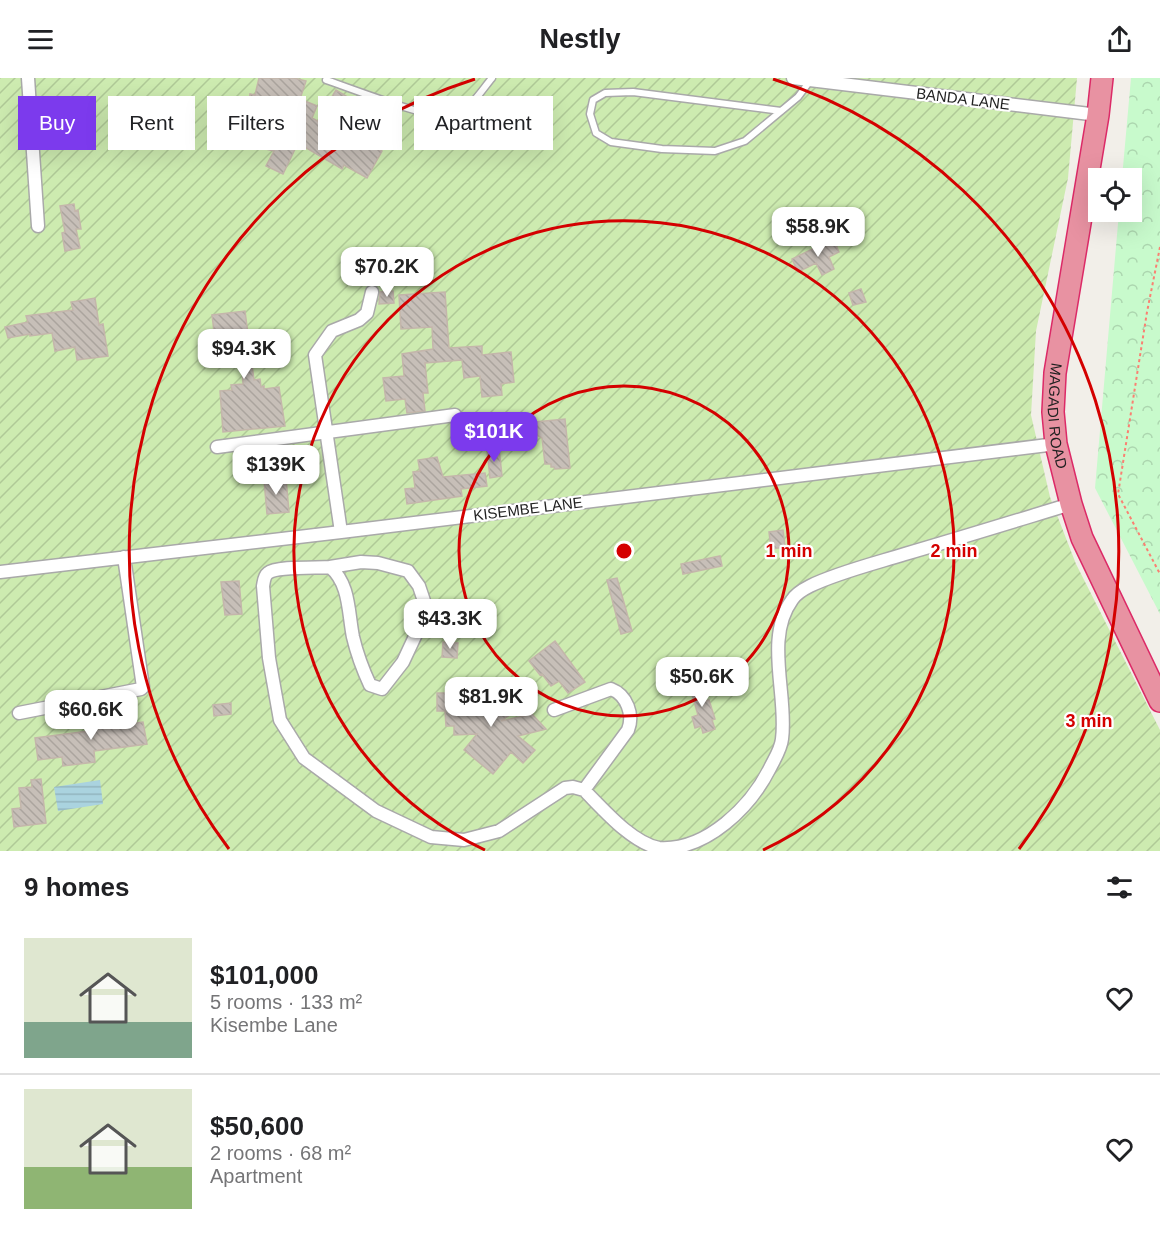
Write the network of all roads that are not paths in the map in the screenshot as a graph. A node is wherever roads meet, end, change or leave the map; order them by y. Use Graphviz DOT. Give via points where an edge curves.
graph roads {
  1 [pos="28,78"];
  2 [pos="492,78"];
  3 [pos="793,78"];
  4 [pos="1102,78"];
  5 [pos="326,80"];
  6 [pos="811,80"];
  7 [pos="781,111"];
  8 [pos="1098,115"];
  9 [pos="38,226"];
  10 [pos="372,292"];
  11 [pos="455,415"];
  12 [pos="325,432"];
  13 [pos="1056,444"];
  14 [pos="218,447"];
  15 [pos="1071,504"];
  16 [pos="341,532"];
  17 [pos="124,557"];
  18 [pos="330,567"];
  19 [pos="0,572"];
  20 [pos="1160,701"];
  21 [pos="554,710"];
  22 [pos="19,713"];
  23 [pos="584,790"];
  1 -- 9 [label="street"];
  2 -- 5 [label="lane" via="467,108 451,116 427,114"];
  3 -- 6 [label="street, BANDA LANE"];
  4 -- 8 [label="highway, MAGADI ROAD"];
  6 -- 7 [label="lane"];
  6 -- 8 [label="street, BANDA LANE"];
  7 -- 7 [label="lane" via="604,93 593,100 590,114 596,133 611,142 715,151 745,141"];
  8 -- 13 [label="highway, MAGADI ROAD" via="1055,373"];
  10 -- 12 [label="street" via="367,313 332,331 315,355"];
  11 -- 12 [label="street"];
  12 -- 14 [label="street"];
  12 -- 16 [label="street"];
  13 -- 15 [label="highway, MAGADI ROAD"];
  13 -- 16 [label="street, KISEMBE LANE"];
  15 -- 20 [label="highway, MAGADI ROAD" via="1082,538"];
  15 -- 23 [label="street" via="868,565 809,586 792,599 783,617 780,637 781,747 763,783 729,824 706,839 675,849 657,848 637,839"];
  16 -- 17 [label="street, KISEMBE LANE"];
  17 -- 19 [label="street, KISEMBE LANE"];
  17 -- 22 [label="street" via="143,687"];
  18 -- 18 [label="street" via="339,575 346,593 363,671 370,686 382,689 403,662 425,615 419,586 408,572 378,563"];
  18 -- 23 [label="street" via="281,568 269,572 263,586 269,658 280,720 304,758 376,811 431,837 464,840 500,831 565,788"];
  21 -- 23 [label="street" via="611,689 618,692 631,713 628,730"];
}
